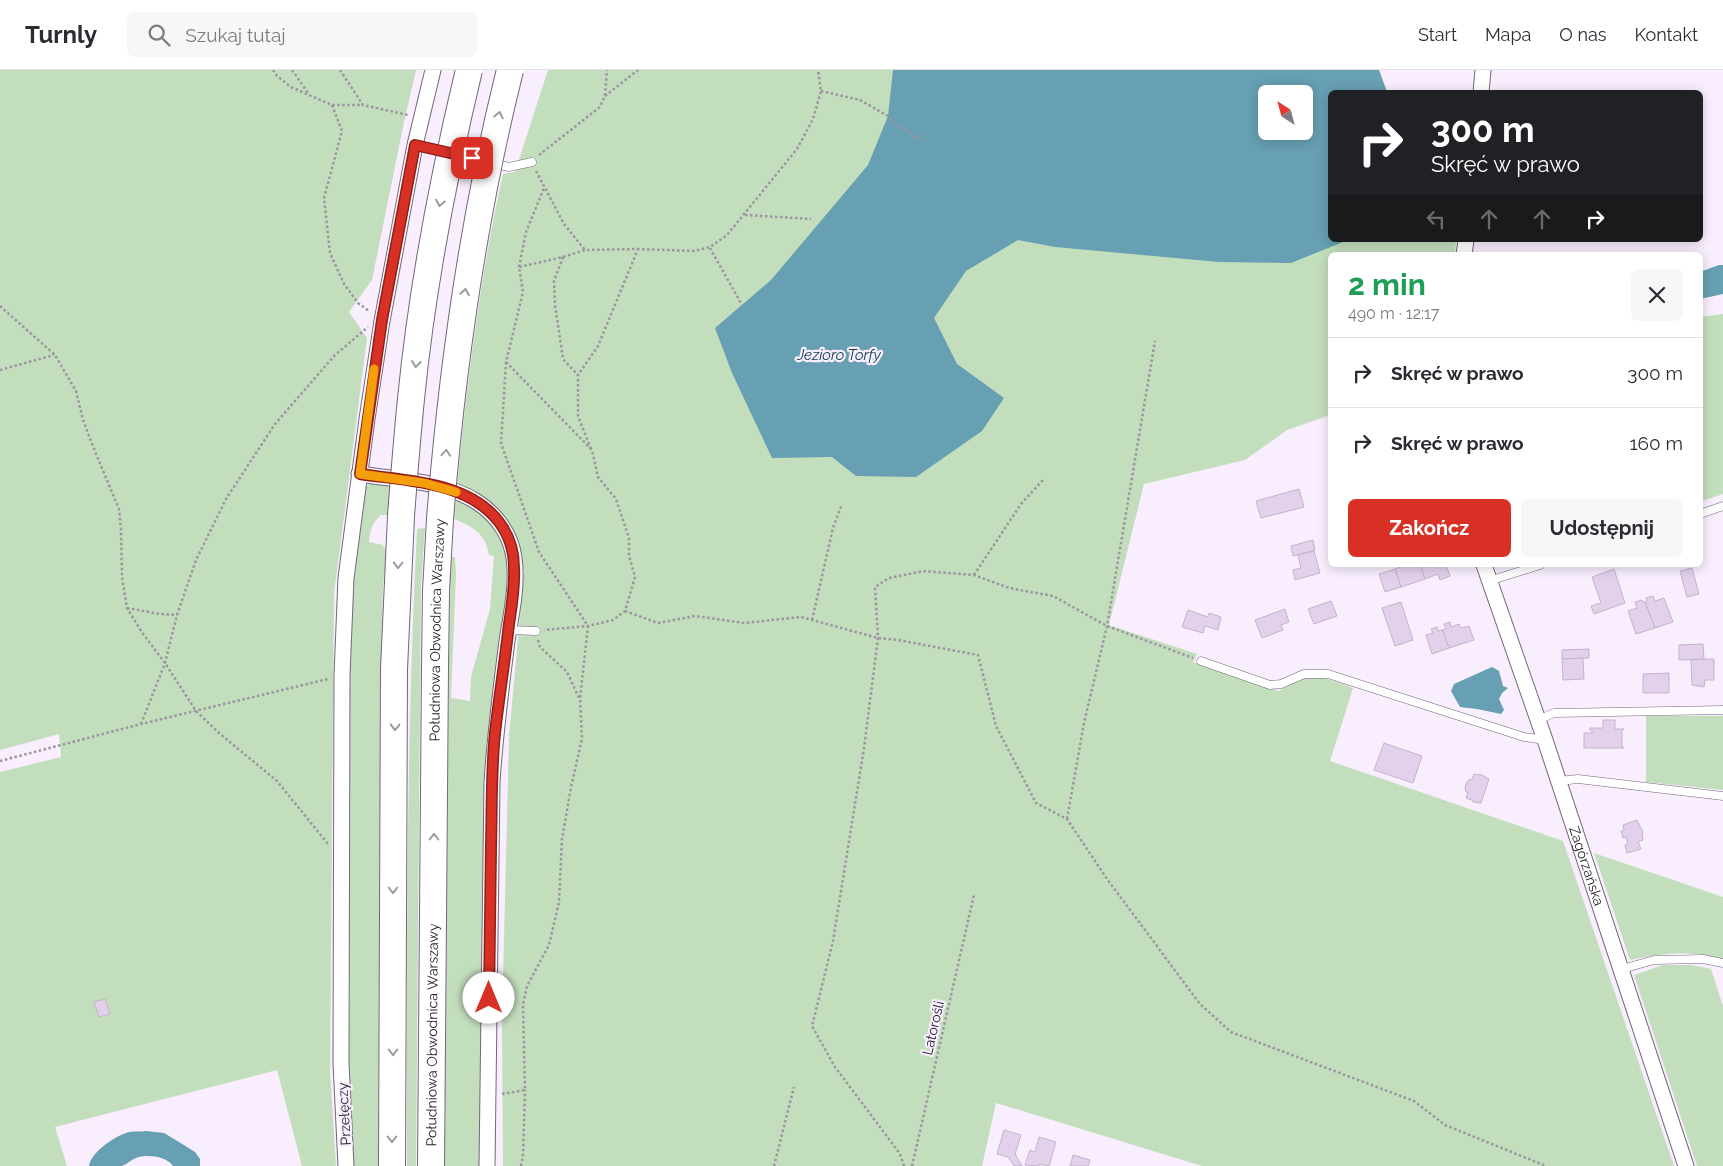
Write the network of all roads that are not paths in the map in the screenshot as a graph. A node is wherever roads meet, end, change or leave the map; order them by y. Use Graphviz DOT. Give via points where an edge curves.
graph roads {
  1 [pos="433,70"];
  2 [pos="469,70"];
  3 [pos="510,70"];
  4 [pos="1483,70"];
  5 [pos="1480,90"];
  6 [pos="415,145"];
  7 [pos="532,162"];
  8 [pos="360,474"];
  9 [pos="1723,506"];
  10 [pos="1703,513"];
  11 [pos="1485,567"];
  12 [pos="1534,567"];
  13 [pos="1489,581"];
  14 [pos="509,630"];
  15 [pos="536,631"];
  16 [pos="1201,661"];
  17 [pos="1723,710"];
  18 [pos="1538,720"];
  19 [pos="1545,740"];
  20 [pos="1559,781"];
  21 [pos="1723,796"];
  22 [pos="1723,963"];
  23 [pos="1622,969"];
  24 [pos="346,1166"];
  25 [pos="392,1166"];
  26 [pos="431,1166"];
  27 [pos="487,1166"];
  28 [pos="1686,1166"];
  1 -- 6 [label="street, Przełęczy"];
  2 -- 25 [label="highway, one-way, bridge" via="430,262 411,398 401,516 394,669"];
  26 -- 3 [label="highway, Południowa Obwodnica Warszawy, one-way, bridge" via="434,668 440,519 460,324 485,179"];
  4 -- 5 [label="street"];
  6 -- 7 [label="lane" via="510,167"];
  6 -- 8 [label="street, Przełęczy" via="382,320"];
  8 -- 14 [label="street" via="446,488 469,497 493,515 505,532 514,558"];
  8 -- 24 [label="street, Przełęczy" via="346,578 342,675 342,1063"];
  9 -- 10 [label="lane"];
  11 -- 13 [label="street, Zagórzańska"];
  12 -- 13 [label="lane"];
  13 -- 18 [label="street, Zagórzańska"];
  14 -- 15 [label="lane"];
  14 -- 27 [label="street" via="492,782"];
  16 -- 19 [label="lane" via="1270,685 1304,674 1328,674 1524,737"];
  17 -- 18 [label="lane" via="1554,712"];
  18 -- 19 [label="street, Zagórzańska"];
  19 -- 20 [label="street, Zagórzańska"];
  20 -- 21 [label="lane" via="1578,779"];
  20 -- 23 [label="street, Zagórzańska"];
  22 -- 23 [label="lane" via="1703,959 1654,960"];
  23 -- 28 [label="street, Zagórzańska"];
}
